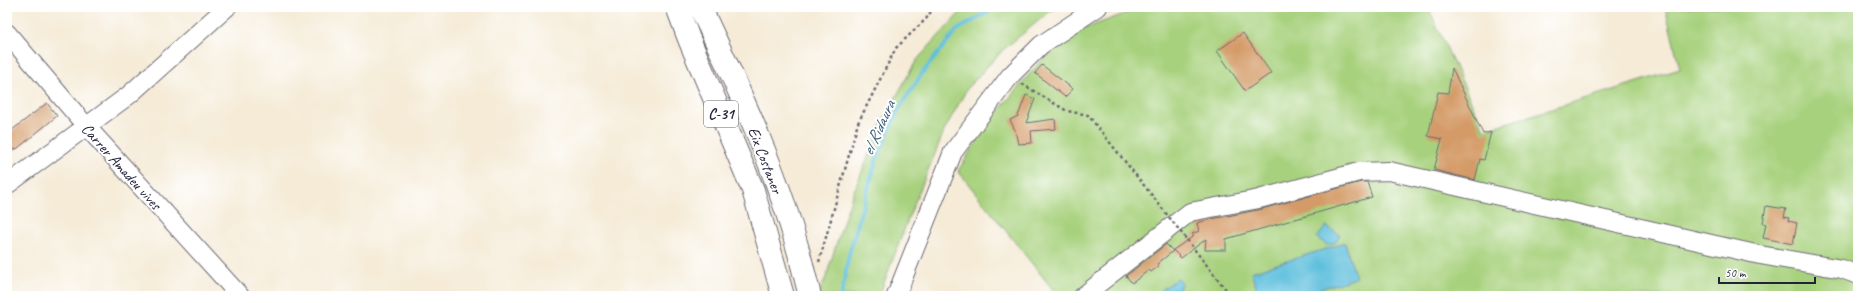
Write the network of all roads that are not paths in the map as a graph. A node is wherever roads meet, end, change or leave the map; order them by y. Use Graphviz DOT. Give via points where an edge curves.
graph roads {
  1 [pos="227,7"];
  2 [pos="665,7"];
  3 [pos="677,7"];
  4 [pos="700,7"];
  5 [pos="709,7"];
  6 [pos="1098,7"];
  7 [pos="7,33"];
  8 [pos="689,39"];
  9 [pos="721,52"];
  10 [pos="86,126"];
  11 [pos="7,185"];
  12 [pos="1858,275"];
  13 [pos="240,296"];
  14 [pos="783,296"];
  15 [pos="810,296"];
  16 [pos="896,296"];
  17 [pos="1083,296"];
  1 -- 10 [label="street" via="129,95"];
  2 -- 8 [label="highway"];
  3 -- 8 [label="highway, Eix Costaner / C-31"];
  4 -- 9 [label="highway, Eix Costaner / C-31"];
  5 -- 9 [label="highway"];
  6 -- 16 [label="street" via="1041,45 1010,76 952,152"];
  7 -- 10 [label="street, Carrer Amadeu vives"];
  8 -- 14 [label="highway, Eix Costaner / C-31" via="753,190"];
  9 -- 15 [label="highway, Eix Costaner / C-31, bridge" via="810,267"];
  10 -- 11 [label="street"];
  10 -- 13 [label="street, Carrer Amadeu vives"];
  12 -- 17 [label="street" via="1842,269 1760,255 1389,171 1359,172 1259,199 1190,212"];
}
